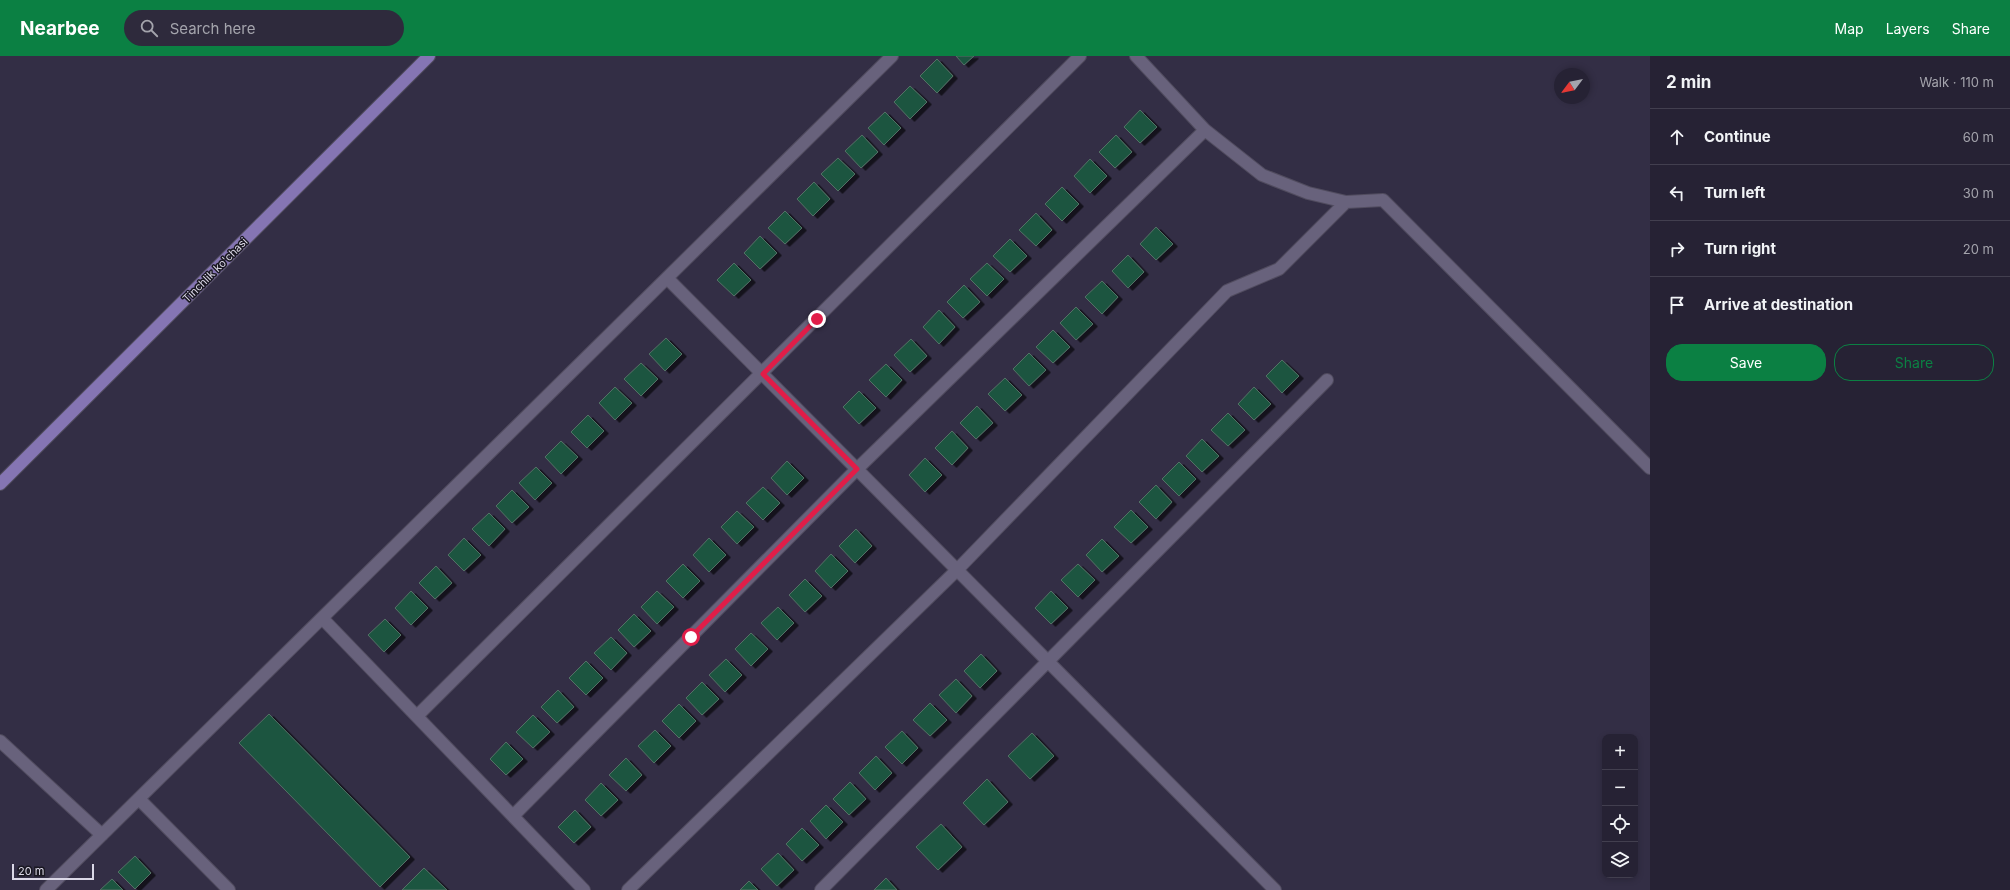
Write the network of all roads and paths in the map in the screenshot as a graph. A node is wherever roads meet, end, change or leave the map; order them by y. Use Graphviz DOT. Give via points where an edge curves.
graph roads {
  1 [pos="429,56"];
  2 [pos="892,56"];
  3 [pos="1080,56"];
  4 [pos="1136,56"];
  5 [pos="1205,130"];
  6 [pos="1346,202"];
  7 [pos="667,278"];
  8 [pos="763,374"];
  9 [pos="1327,380"];
  10 [pos="1650,468"];
  11 [pos="857,469"];
  12 [pos="0,484"];
  13 [pos="957,570"];
  14 [pos="322,618"];
  15 [pos="1048,662"];
  16 [pos="417,716"];
  17 [pos="0,741"];
  18 [pos="139,799"];
  19 [pos="513,816"];
  20 [pos="102,835"];
  21 [pos="46,890"];
  22 [pos="229,890"];
  23 [pos="584,890"];
  24 [pos="628,890"];
  25 [pos="821,890"];
  26 [pos="1275,890"];
  1 -- 12 [label="main road, Tinchlik ko'chasi"];
  2 -- 7 [label="street"];
  3 -- 8 [label="street"];
  4 -- 5 [label="street"];
  5 -- 6 [label="street" via="1262,175 1308,193"];
  5 -- 11 [label="street"];
  6 -- 10 [label="street" via="1383,200"];
  6 -- 13 [label="street" via="1279,269 1227,291"];
  7 -- 8 [label="street"];
  7 -- 14 [label="street"];
  8 -- 11 [label="street"];
  8 -- 16 [label="street"];
  9 -- 15 [label="street"];
  11 -- 13 [label="street"];
  11 -- 19 [label="street"];
  13 -- 15 [label="street"];
  13 -- 24 [label="street"];
  14 -- 16 [label="street"];
  14 -- 18 [label="street"];
  15 -- 25 [label="street"];
  15 -- 26 [label="street"];
  16 -- 19 [label="street"];
  17 -- 20 [label="street"];
  18 -- 20 [label="street"];
  18 -- 22 [label="street"];
  19 -- 23 [label="street"];
  20 -- 21 [label="street"];
}
